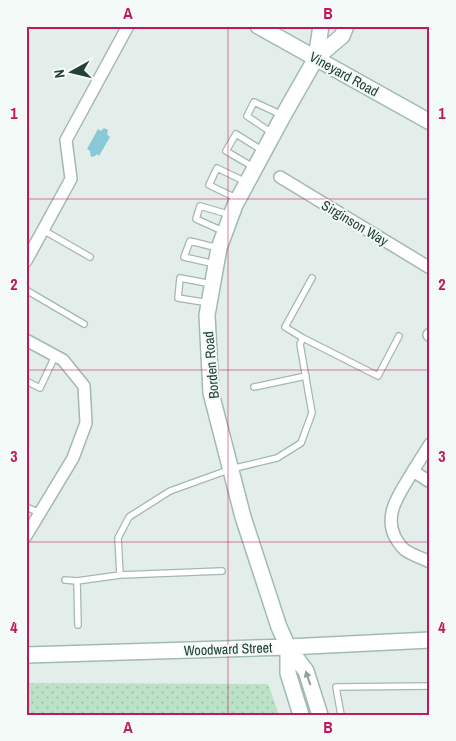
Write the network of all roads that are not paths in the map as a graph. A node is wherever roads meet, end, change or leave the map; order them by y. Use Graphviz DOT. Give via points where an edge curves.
graph roads {
  1 [pos="128,26"];
  2 [pos="258,26"];
  3 [pos="322,26"];
  4 [pos="346,26"];
  5 [pos="316,58"];
  6 [pos="283,116"];
  7 [pos="430,122"];
  8 [pos="274,134"];
  9 [pos="264,152"];
  10 [pos="255,168"];
  11 [pos="280,177"];
  12 [pos="247,183"];
  13 [pos="238,199"];
  14 [pos="231,215"];
  15 [pos="43,230"];
  16 [pos="225,232"];
  17 [pos="219,248"];
  18 [pos="90,257"];
  19 [pos="26,260"];
  20 [pos="215,264"];
  21 [pos="430,268"];
  22 [pos="312,278"];
  23 [pos="212,284"];
  24 [pos="26,290"];
  25 [pos="209,303"];
  26 [pos="84,324"];
  27 [pos="399,336"];
  28 [pos="303,338"];
  29 [pos="26,340"];
  30 [pos="55,356"];
  31 [pos="306,376"];
  32 [pos="26,381"];
  33 [pos="254,388"];
  34 [pos="430,444"];
  35 [pos="231,469"];
  36 [pos="412,472"];
  37 [pos="430,482"];
  38 [pos="26,507"];
  39 [pos="40,513"];
  40 [pos="26,536"];
  41 [pos="430,562"];
  42 [pos="222,571"];
  43 [pos="120,575"];
  44 [pos="66,580"];
  45 [pos="77,582"];
  46 [pos="78,625"];
  47 [pos="430,640"];
  48 [pos="288,647"];
  49 [pos="26,655"];
  50 [pos="430,686"];
  51 [pos="301,715"];
  52 [pos="320,715"];
  53 [pos="341,715"];
  1 -- 15 [label="street" via="66,140 71,180"];
  2 -- 5 [label="main road, Vineyard Road"];
  3 -- 5 [label="main road, Borden Road"];
  4 -- 5 [label="main road, Borden Road" via="342,36"];
  5 -- 6 [label="main road, Borden Road"];
  5 -- 7 [label="main road, Vineyard Road"];
  6 -- 8 [label="main road, Borden Road"];
  6 -- 8 [label="lane" via="254,102 247,116"];
  8 -- 9 [label="main road, Borden Road"];
  9 -- 10 [label="main road, Borden Road"];
  9 -- 10 [label="lane" via="236,134 226,151"];
  10 -- 12 [label="main road, Borden Road"];
  11 -- 21 [label="street, Sirginson Way"];
  12 -- 13 [label="main road, Borden Road"];
  12 -- 13 [label="lane" via="217,168 209,184"];
  13 -- 14 [label="main road, Borden Road"];
  14 -- 16 [label="main road, Borden Road"];
  14 -- 16 [label="lane" via="200,206 196,219"];
  15 -- 18 [label="lane"];
  15 -- 19 [label="street"];
  16 -- 17 [label="main road, Borden Road"];
  17 -- 20 [label="main road, Borden Road"];
  17 -- 20 [label="lane" via="190,241 184,257"];
  20 -- 23 [label="main road, Borden Road"];
  22 -- 28 [label="lane" via="285,327"];
  23 -- 25 [label="main road, Borden Road"];
  23 -- 25 [label="lane" via="180,278 178,298"];
  24 -- 26 [label="lane"];
  25 -- 35 [label="main road, Borden Road" via="211,392"];
  27 -- 28 [label="lane" via="378,376"];
  28 -- 31 [label="lane" via="300,344"];
  29 -- 30 [label="street"];
  30 -- 32 [label="lane" via="40,388"];
  30 -- 39 [label="street" via="63,360 84,386 86,423 72,458"];
  31 -- 33 [label="lane"];
  31 -- 35 [label="lane" via="312,412 301,443 276,458"];
  34 -- 36 [label="street"];
  35 -- 43 [label="lane" via="170,490 128,517 118,538"];
  35 -- 48 [label="main road, Borden Road" via="243,517"];
  36 -- 37 [label="street"];
  36 -- 41 [label="street" via="393,506 392,530 406,550"];
  38 -- 39 [label="lane"];
  39 -- 40 [label="street"];
  42 -- 43 [label="lane"];
  43 -- 45 [label="lane"];
  44 -- 45 [label="lane"];
  45 -- 46 [label="lane"];
  47 -- 48 [label="main road, Woodward Street"];
  48 -- 49 [label="main road, Woodward Street"];
  48 -- 51 [label="main road, Borden Road" via="288,673"];
  52 -- 48 [label="main road, one-way" via="306,671"];
  50 -- 53 [label="lane" via="336,687"];
}
